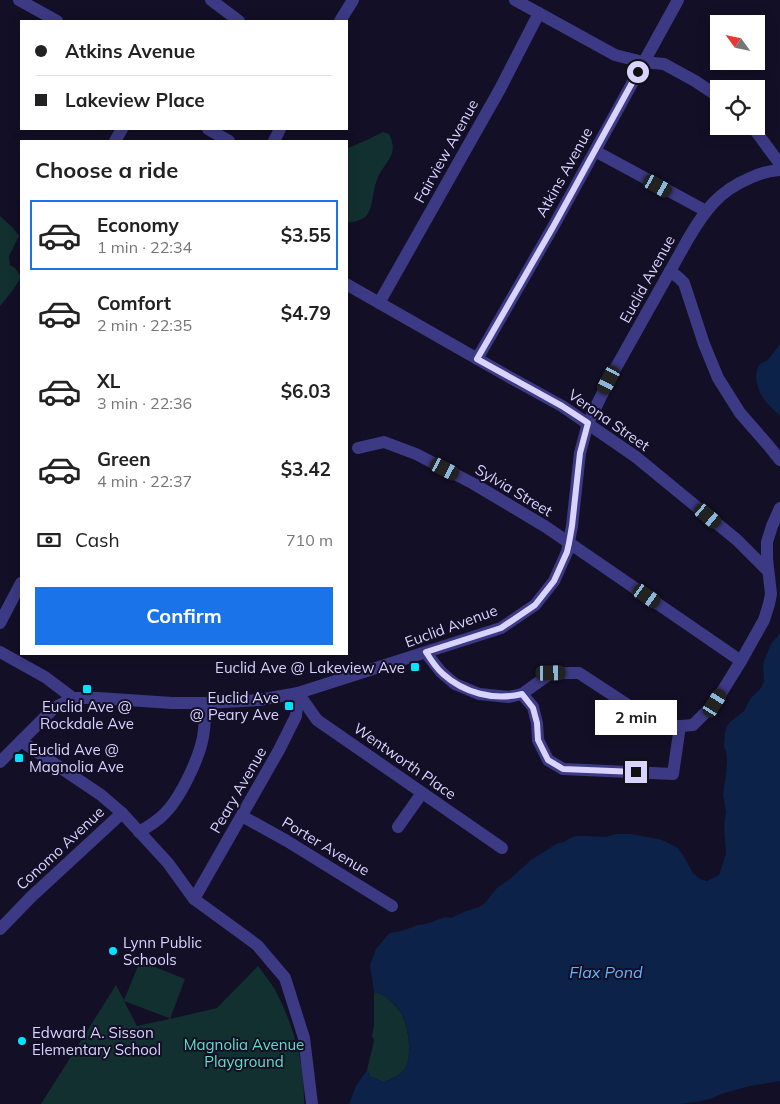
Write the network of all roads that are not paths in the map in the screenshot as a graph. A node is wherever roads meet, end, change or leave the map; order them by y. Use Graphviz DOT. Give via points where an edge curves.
graph roads {
  1 [pos="18,0"];
  2 [pos="211,0"];
  3 [pos="354,0"];
  4 [pos="516,0"];
  5 [pos="678,0"];
  6 [pos="539,13"];
  7 [pos="55,20"];
  8 [pos="238,20"];
  9 [pos="341,20"];
  10 [pos="643,62"];
  11 [pos="710,91"];
  12 [pos="210,130"];
  13 [pos="759,135"];
  14 [pos="227,140"];
  15 [pos="595,151"];
  16 [pos="780,164"];
  17 [pos="780,170"];
  18 [pos="706,211"];
  19 [pos="670,271"];
  20 [pos="348,285"];
  21 [pos="379,303"];
  22 [pos="477,359"];
  23 [pos="588,423"];
  24 [pos="358,448"];
  25 [pos="780,460"];
  26 [pos="780,508"];
  27 [pos="768,537"];
  28 [pos="737,540"];
  29 [pos="569,543"];
  30 [pos="768,571"];
  31 [pos="20,585"];
  32 [pos="0,623"];
  33 [pos="0,652"];
  34 [pos="426,652"];
  35 [pos="741,661"];
  36 [pos="298,693"];
  37 [pos="522,694"];
  38 [pos="73,698"];
  39 [pos="205,703"];
  40 [pos="680,726"];
  41 [pos="21,741"];
  42 [pos="0,762"];
  43 [pos="422,793"];
  44 [pos="122,813"];
  45 [pos="242,816"];
  46 [pos="398,827"];
  47 [pos="140,832"];
  48 [pos="502,848"];
  49 [pos="194,899"];
  50 [pos="392,906"];
  51 [pos="0,929"];
  52 [pos="312,1104"];
  1 -- 7 [label="street"];
  2 -- 8 [label="street"];
  3 -- 9 [label="street"];
  4 -- 6 [label="street"];
  5 -- 10 [label="street, Atkins Avenue"];
  6 -- 10 [label="street" via="615,56"];
  6 -- 21 [label="street, Fairview Avenue" via="500,89"];
  10 -- 11 [label="street" via="664,64"];
  10 -- 15 [label="street, Atkins Avenue"];
  12 -- 14 [label="street"];
  13 -- 16 [label="street"];
  15 -- 18 [label="street"];
  15 -- 22 [label="street, Atkins Avenue"];
  17 -- 18 [label="street, Euclid Avenue" via="763,172 735,184"];
  18 -- 19 [label="street, Euclid Avenue"];
  19 -- 23 [label="street, Euclid Avenue"];
  19 -- 25 [label="street" via="684,283 718,378 740,413"];
  20 -- 21 [label="street, Verona Street"];
  21 -- 22 [label="street, Verona Street"];
  22 -- 23 [label="street, Verona Street"];
  23 -- 28 [label="street, Verona Street" via="636,457"];
  23 -- 29 [label="street, Euclid Avenue" via="580,453"];
  24 -- 29 [label="street, Sylvia Street" via="384,442 416,454 474,484"];
  26 -- 27 [label="street"];
  27 -- 28 [label="street" via="751,542"];
  27 -- 30 [label="street"];
  28 -- 30 [label="street, Verona Street"];
  29 -- 34 [label="street, Euclid Avenue" via="554,581 535,605 501,628"];
  29 -- 35 [label="street, Sylvia Street"];
  30 -- 35 [label="street" via="769,604 764,620"];
  31 -- 32 [label="street"];
  33 -- 38 [label="street" via="45,677"];
  34 -- 36 [label="street, Euclid Avenue"];
  34 -- 37 [label="street" via="455,684 480,694 509,697"];
  35 -- 40 [label="street" via="715,703 693,725"];
  36 -- 39 [label="street, Euclid Avenue" via="259,700"];
  36 -- 43 [label="street, Wentworth Place" via="317,720"];
  36 -- 45 [label="street, Peary Avenue" via="296,716"];
  37 -- 40 [label="street" via="551,673 579,673 637,712 668,727"];
  37 -- 40 [label="street" via="533,708 538,740 548,760 563,769 674,774"];
  38 -- 39 [label="street, Euclid Avenue"];
  38 -- 41 [label="street" via="54,708"];
  39 -- 47 [label="street" via="204,730 196,762 163,816"];
  41 -- 42 [label="street"];
  41 -- 44 [label="street"];
  43 -- 46 [label="street"];
  43 -- 48 [label="street, Wentworth Place"];
  44 -- 47 [label="street"];
  44 -- 51 [label="street, Conomo Avenue"];
  45 -- 49 [label="street, Peary Avenue"];
  45 -- 50 [label="street, Porter Avenue"];
  47 -- 49 [label="street"];
  49 -- 52 [label="street" via="257,945 286,978 304,1038"];
}
